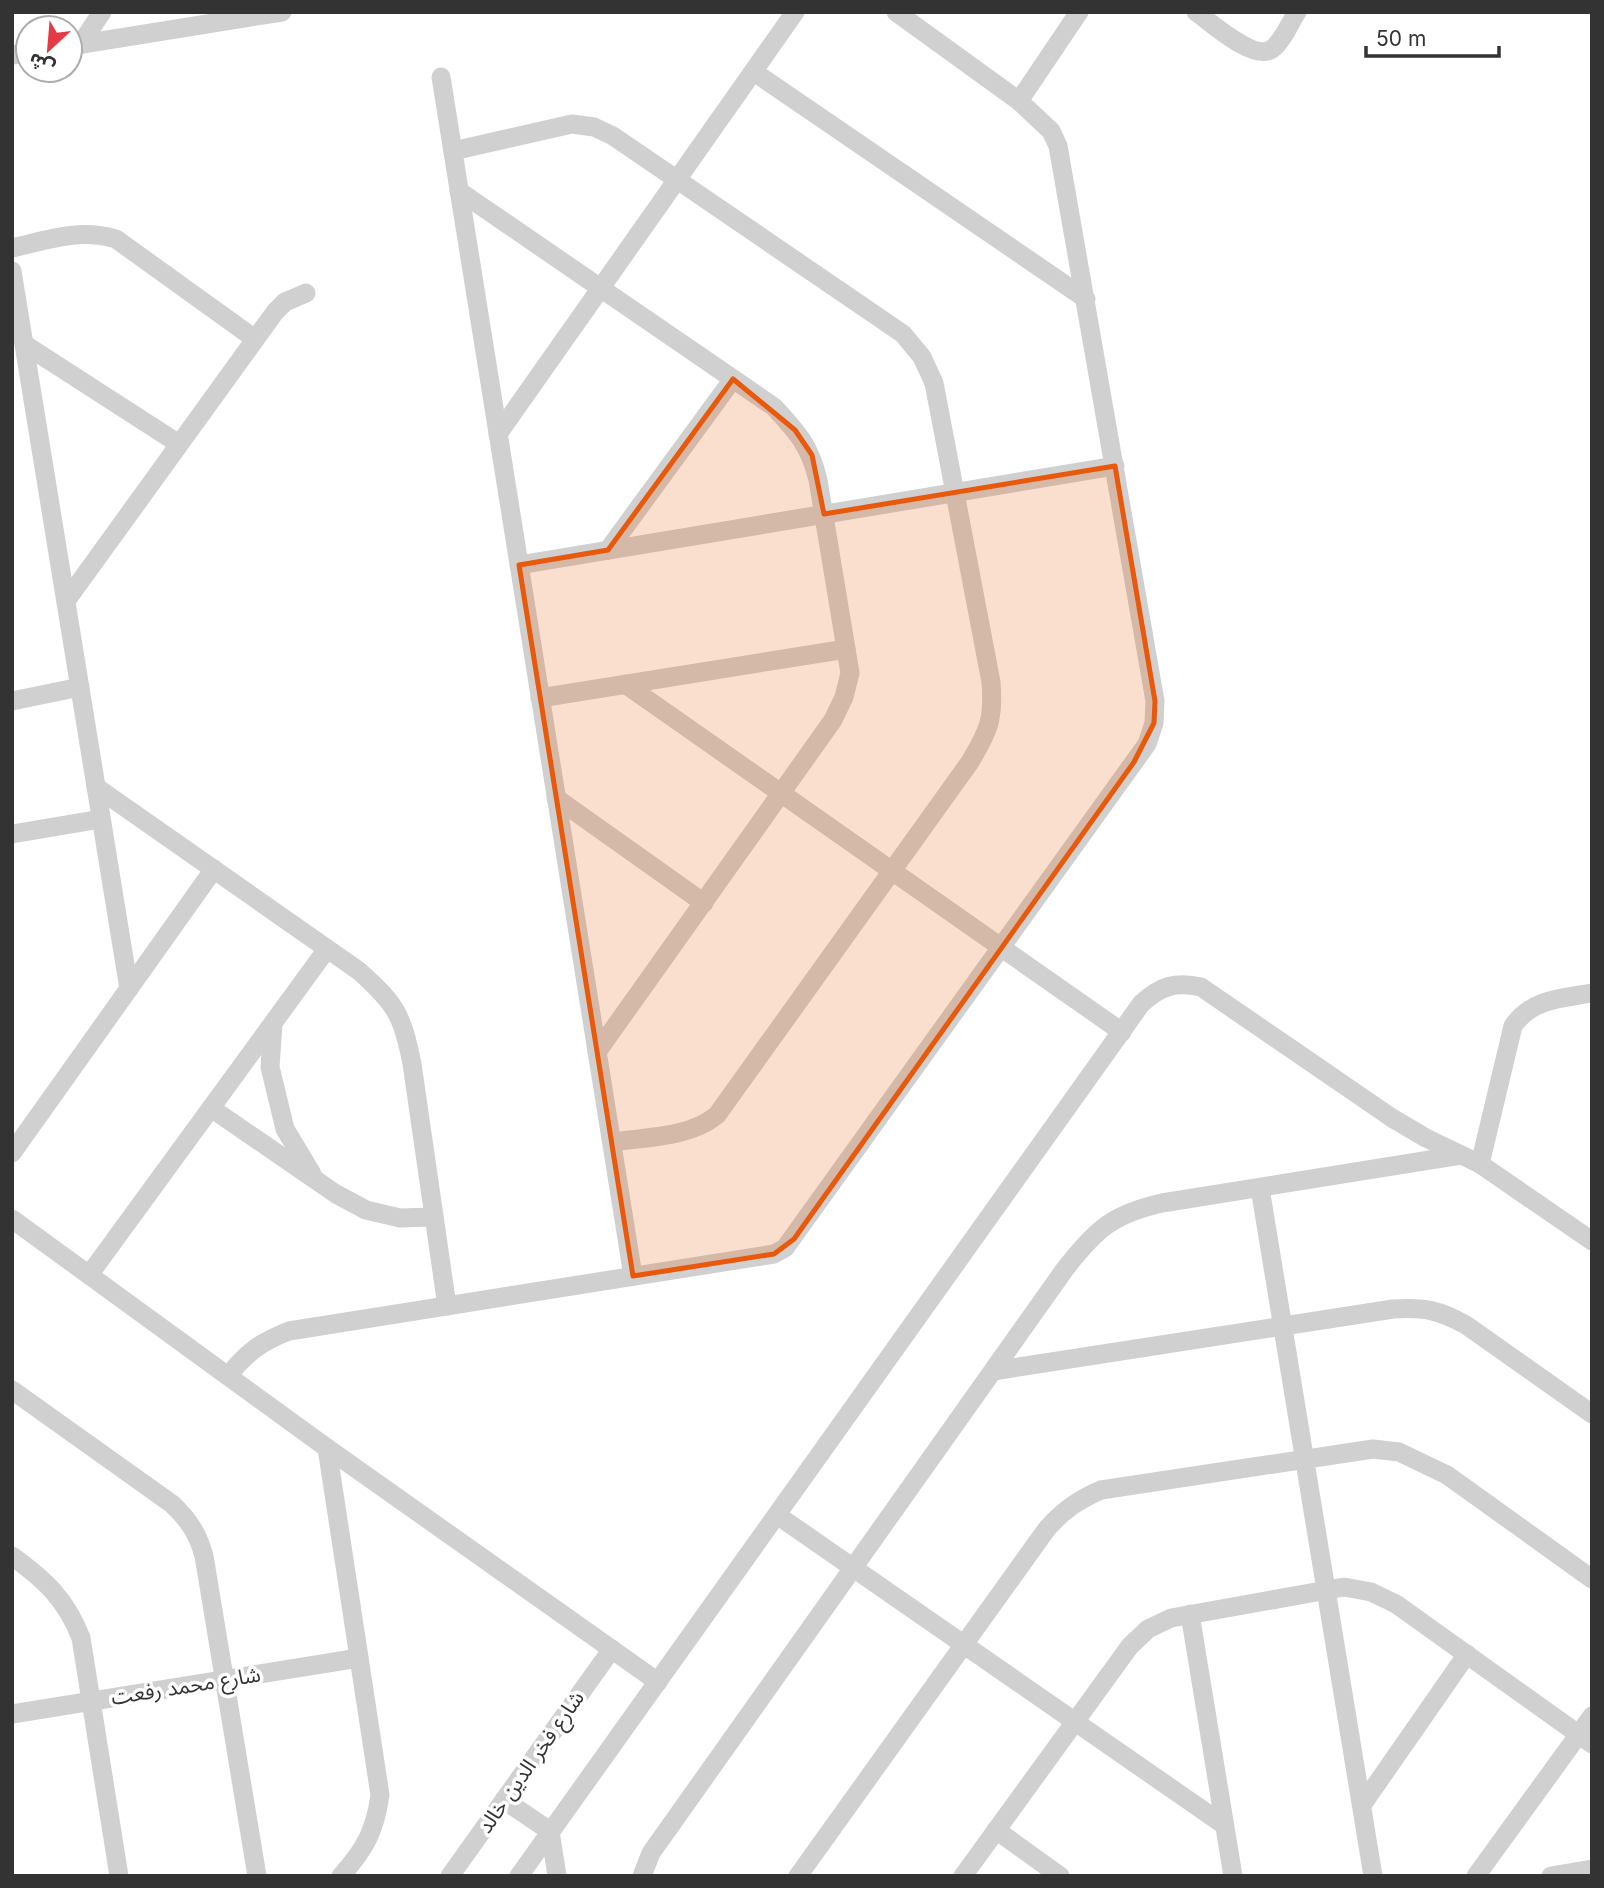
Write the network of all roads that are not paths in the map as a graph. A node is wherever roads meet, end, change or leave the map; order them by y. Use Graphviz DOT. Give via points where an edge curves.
graph roads {
  1 [pos="102,12"];
  2 [pos="282,12"];
  3 [pos="795,12"];
  4 [pos="896,12"];
  5 [pos="1079,12"];
  6 [pos="1196,12"];
  7 [pos="1297,12"];
  8 [pos="84,35"];
  9 [pos="84,45"];
  10 [pos="754,72"];
  11 [pos="441,77"];
  12 [pos="1019,101"];
  13 [pos="453,151"];
  14 [pos="677,180"];
  15 [pos="459,191"];
  16 [pos="12,248"];
  17 [pos="12,271"];
  18 [pos="601,288"];
  19 [pos="306,293"];
  20 [pos="1086,299"];
  21 [pos="255,339"];
  22 [pos="24,344"];
  23 [pos="733,379"];
  24 [pos="498,434"];
  25 [pos="179,444"];
  26 [pos="1115,466"];
  27 [pos="955,492"];
  28 [pos="824,514"];
  29 [pos="608,550"];
  30 [pos="519,565"];
  31 [pos="66,601"];
  32 [pos="846,649"];
  33 [pos="625,684"];
  34 [pos="80,687"];
  35 [pos="540,698"];
  36 [pos="12,701"];
  37 [pos="96,787"];
  38 [pos="781,793"];
  39 [pos="556,799"];
  40 [pos="101,819"];
  41 [pos="12,834"];
  42 [pos="214,869"];
  43 [pos="892,871"];
  44 [pos="704,903"];
  45 [pos="1002,948"];
  46 [pos="327,949"];
  47 [pos="128,989"];
  48 [pos="1592,993"];
  49 [pos="273,1023"];
  50 [pos="1122,1032"];
  51 [pos="597,1052"];
  52 [pos="211,1108"];
  53 [pos="612,1142"];
  54 [pos="12,1153"];
  55 [pos="1461,1155"];
  56 [pos="1480,1164"];
  57 [pos="315,1179"];
  58 [pos="1260,1188"];
  59 [pos="434,1217"];
  60 [pos="12,1219"];
  61 [pos="1592,1241"];
  62 [pos="89,1275"];
  63 [pos="633,1276"];
  64 [pos="447,1306"];
  65 [pos="1283,1328"];
  66 [pos="993,1371"];
  67 [pos="228,1376"];
  68 [pos="12,1391"];
  69 [pos="1592,1414"];
  70 [pos="327,1448"];
  71 [pos="1305,1459"];
  72 [pos="777,1515"];
  73 [pos="12,1556"];
  74 [pos="853,1568"];
  75 [pos="1592,1579"];
  76 [pos="1327,1590"];
  77 [pos="1190,1614"];
  78 [pos="964,1644"];
  79 [pos="611,1649"];
  80 [pos="1467,1654"];
  81 [pos="359,1658"];
  82 [pos="224,1680"];
  83 [pos="658,1682"];
  84 [pos="91,1701"];
  85 [pos="12,1714"];
  86 [pos="1592,1716"];
  87 [pos="1075,1721"];
  88 [pos="1585,1739"];
  89 [pos="504,1800"];
  90 [pos="1362,1805"];
  91 [pos="1224,1825"];
  92 [pos="996,1830"];
  93 [pos="550,1831"];
  94 [pos="1592,1869"];
  95 [pos="119,1876"];
  96 [pos="257,1876"];
  97 [pos="341,1876"];
  98 [pos="450,1876"];
  99 [pos="519,1876"];
  100 [pos="557,1876"];
  101 [pos="642,1876"];
  102 [pos="798,1876"];
  103 [pos="963,1876"];
  104 [pos="1060,1876"];
  105 [pos="1233,1876"];
  106 [pos="1373,1876"];
  107 [pos="1476,1876"];
  108 [pos="1551,1876"];
  1 -- 8 [label="street"];
  2 -- 9 [label="street"];
  3 -- 10 [label="street"];
  4 -- 12 [label="street"];
  5 -- 12 [label="street"];
  6 -- 7 [label="street" via="1248,49 1264,53 1274,49"];
  10 -- 14 [label="street"];
  10 -- 20 [label="street"];
  11 -- 13 [label="street"];
  12 -- 20 [label="street" via="1051,131 1058,146"];
  13 -- 14 [label="street" via="572,124 613,136"];
  13 -- 15 [label="street"];
  14 -- 18 [label="street"];
  14 -- 27 [label="street" via="903,334 922,356 934,383"];
  15 -- 18 [label="street"];
  15 -- 24 [label="street"];
  16 -- 21 [label="street" via="76,233 116,239"];
  17 -- 22 [label="street"];
  18 -- 23 [label="street"];
  18 -- 24 [label="street"];
  19 -- 21 [label="street" via="285,302"];
  20 -- 26 [label="street"];
  21 -- 25 [label="street"];
  22 -- 25 [label="street"];
  22 -- 31 [label="street"];
  23 -- 28 [label="street" via="774,407 812,455"];
  23 -- 29 [label="street"];
  24 -- 30 [label="street"];
  25 -- 31 [label="street"];
  26 -- 27 [label="street"];
  26 -- 45 [label="street" via="1155,701 1154,723 1147,744"];
  27 -- 28 [label="street"];
  27 -- 43 [label="street" via="993,709 986,734 970,762"];
  28 -- 29 [label="street"];
  28 -- 32 [label="street"];
  29 -- 30 [label="street"];
  30 -- 35 [label="street"];
  31 -- 34 [label="street"];
  32 -- 33 [label="street"];
  32 -- 38 [label="street" via="850,673 844,697"];
  33 -- 35 [label="street"];
  33 -- 38 [label="street"];
  34 -- 36 [label="street"];
  34 -- 37 [label="street"];
  35 -- 39 [label="street"];
  37 -- 40 [label="street"];
  37 -- 42 [label="street"];
  38 -- 43 [label="street"];
  38 -- 44 [label="street"];
  39 -- 44 [label="street"];
  39 -- 51 [label="street"];
  40 -- 41 [label="street"];
  40 -- 47 [label="street"];
  42 -- 46 [label="street"];
  42 -- 47 [label="street"];
  43 -- 45 [label="street"];
  43 -- 53 [label="street" via="717,1115 693,1129"];
  44 -- 51 [label="street"];
  45 -- 50 [label="street"];
  45 -- 63 [label="street" via="785,1248 774,1254"];
  46 -- 49 [label="street"];
  46 -- 59 [label="street" via="387,996 405,1028"];
  47 -- 54 [label="street"];
  48 -- 56 [label="street" via="1542,1002 1520,1015 1513,1026"];
  49 -- 52 [label="street"];
  49 -- 57 [label="street" via="270,1067 285,1129"];
  50 -- 55 [label="street" via="1153,992 1185,983 1201,987 1392,1118"];
  50 -- 72 [label="street"];
  51 -- 53 [label="street"];
  52 -- 57 [label="street"];
  52 -- 62 [label="street"];
  53 -- 63 [label="street"];
  55 -- 56 [label="street"];
  55 -- 58 [label="street"];
  56 -- 61 [label="street"];
  57 -- 59 [label="street" via="366,1210 400,1218"];
  58 -- 65 [label="street"];
  58 -- 66 [label="street" via="1133,1210 1106,1224 1084,1244"];
  59 -- 64 [label="street"];
  60 -- 62 [label="street"];
  62 -- 67 [label="street"];
  63 -- 64 [label="street"];
  64 -- 67 [label="street" via="289,1331 265,1340"];
  65 -- 66 [label="street"];
  65 -- 69 [label="street" via="1393,1309 1419,1307 1444,1313"];
  65 -- 71 [label="street"];
  66 -- 74 [label="street"];
  67 -- 70 [label="street"];
  68 -- 82 [label="street" via="188,1519 204,1556"];
  70 -- 79 [label="street"];
  70 -- 81 [label="street"];
  71 -- 75 [label="street" via="1374,1449 1411,1457 1447,1475"];
  71 -- 76 [label="street"];
  71 -- 78 [label="street" via="1101,1490 1080,1499 1046,1530"];
  72 -- 74 [label="street"];
  72 -- 83 [label="street"];
  73 -- 84 [label="street" via="62,1599 74,1619"];
  74 -- 78 [label="street"];
  74 -- 101 [label="street" via="651,1853"];
  76 -- 77 [label="street"];
  76 -- 80 [label="street" via="1344,1587 1371,1592"];
  76 -- 90 [label="street"];
  77 -- 87 [label="street" via="1148,1629 1130,1646"];
  77 -- 91 [label="street"];
  78 -- 87 [label="street"];
  78 -- 102 [label="street"];
  79 -- 83 [label="street"];
  79 -- 89 [label="street, شارع فخر الدين خالد"];
  80 -- 88 [label="street"];
  80 -- 90 [label="street"];
  81 -- 82 [label="street, شارع محمد رفعت"];
  81 -- 97 [label="street" via="380,1795 368,1842"];
  82 -- 84 [label="street, شارع محمد رفعت"];
  82 -- 96 [label="street"];
  83 -- 93 [label="street"];
  84 -- 85 [label="street, شارع محمد رفعت"];
  84 -- 95 [label="street"];
  86 -- 88 [label="street"];
  87 -- 91 [label="street"];
  87 -- 92 [label="street"];
  88 -- 107 [label="street"];
  89 -- 93 [label="street"];
  89 -- 98 [label="street, شارع فخر الدين خالد"];
  90 -- 106 [label="street"];
  91 -- 105 [label="street"];
  92 -- 103 [label="street"];
  92 -- 104 [label="street"];
  93 -- 99 [label="street"];
  93 -- 100 [label="street"];
  94 -- 108 [label="street"];
}
